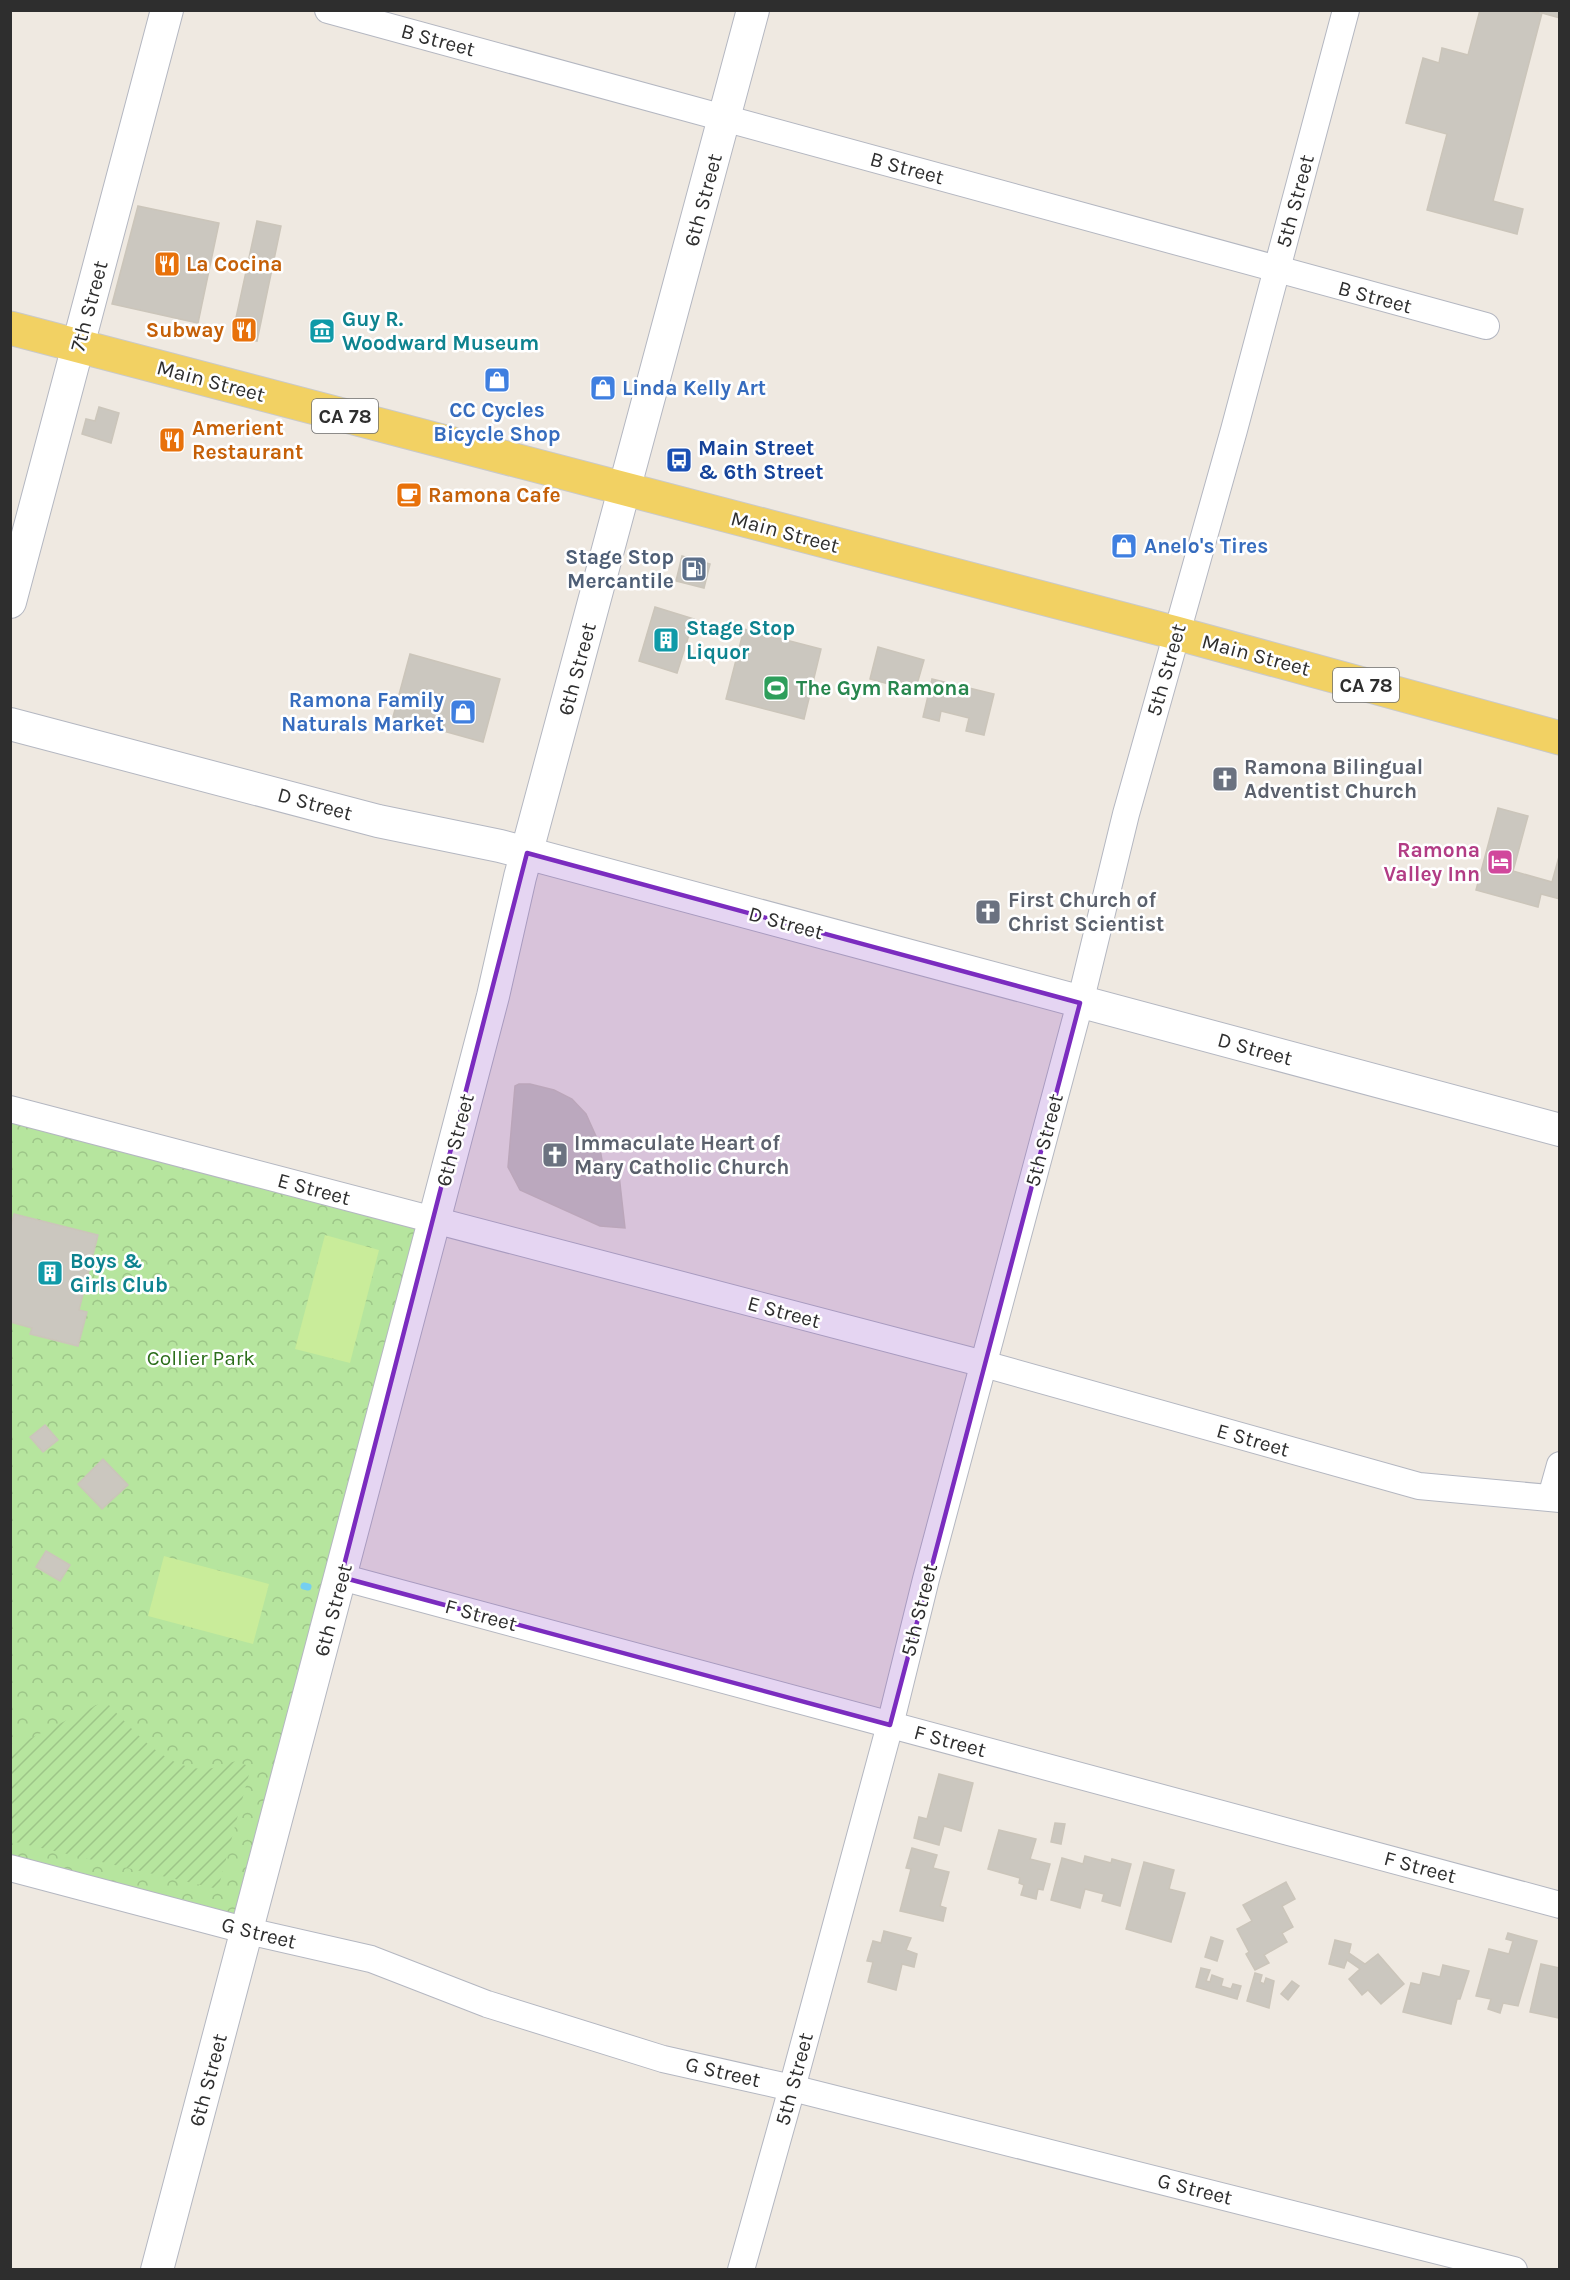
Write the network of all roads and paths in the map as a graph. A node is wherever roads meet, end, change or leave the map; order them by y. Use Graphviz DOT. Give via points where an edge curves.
graph roads {
  1 [pos="167,10"];
  2 [pos="328,10"];
  3 [pos="753,10"];
  4 [pos="1346,10"];
  5 [pos="724,118"];
  6 [pos="1277,271"];
  7 [pos="1486,326"];
  8 [pos="10,328"];
  9 [pos="79,346"];
  10 [pos="625,490"];
  11 [pos="10,602"];
  12 [pos="1176,633"];
  13 [pos="10,724"];
  14 [pos="1560,738"];
  15 [pos="527,853"];
  16 [pos="1080,1002"];
  17 [pos="10,1109"];
  18 [pos="1560,1130"];
  19 [pos="434,1221"];
  20 [pos="984,1364"];
  21 [pos="1560,1464"];
  22 [pos="1555,1498"];
  23 [pos="341,1577"];
  24 [pos="890,1725"];
  25 [pos="10,1868"];
  26 [pos="1560,1905"];
  27 [pos="248,1931"];
  28 [pos="792,2088"];
  29 [pos="157,2270"];
  30 [pos="741,2270"];
  31 [pos="1514,2270"];
  1 -- 9 [label="street, 7th Street"];
  2 -- 5 [label="street, B Street"];
  3 -- 5 [label="street, 6th Street"];
  4 -- 6 [label="street, 5th Street"];
  5 -- 6 [label="street, B Street"];
  5 -- 10 [label="street, 6th Street"];
  6 -- 7 [label="street, B Street"];
  6 -- 12 [label="street, 5th Street"];
  8 -- 9 [label="main road, Main Street / CA 78"];
  9 -- 10 [label="main road, Main Street / CA 78"];
  9 -- 11 [label="street, 7th Street"];
  10 -- 12 [label="main road, Main Street / CA 78"];
  10 -- 15 [label="street, 6th Street"];
  12 -- 14 [label="main road, Main Street / CA 78"];
  12 -- 16 [label="street, 5th Street"];
  13 -- 15 [label="street, D Street" via="378,821"];
  15 -- 16 [label="street, D Street"];
  15 -- 19 [label="street, 6th Street"];
  16 -- 18 [label="street, D Street"];
  16 -- 20 [label="street, 5th Street"];
  17 -- 19 [label="street, E Street"];
  19 -- 20 [label="street, E Street"];
  19 -- 23 [label="street, 6th Street"];
  20 -- 22 [label="street, E Street" via="1419,1486"];
  20 -- 24 [label="street, 5th Street"];
  21 -- 22 [label="street"];
  23 -- 24 [label="street, F Street"];
  23 -- 27 [label="street, 6th Street"];
  24 -- 26 [label="street, F Street"];
  24 -- 28 [label="street, 5th Street"];
  25 -- 27 [label="street, G Street"];
  27 -- 28 [label="street, G Street" via="371,1959 487,2004 663,2059"];
  27 -- 29 [label="street, 6th Street"];
  28 -- 30 [label="street, 5th Street"];
  28 -- 31 [label="street, G Street"];
}
